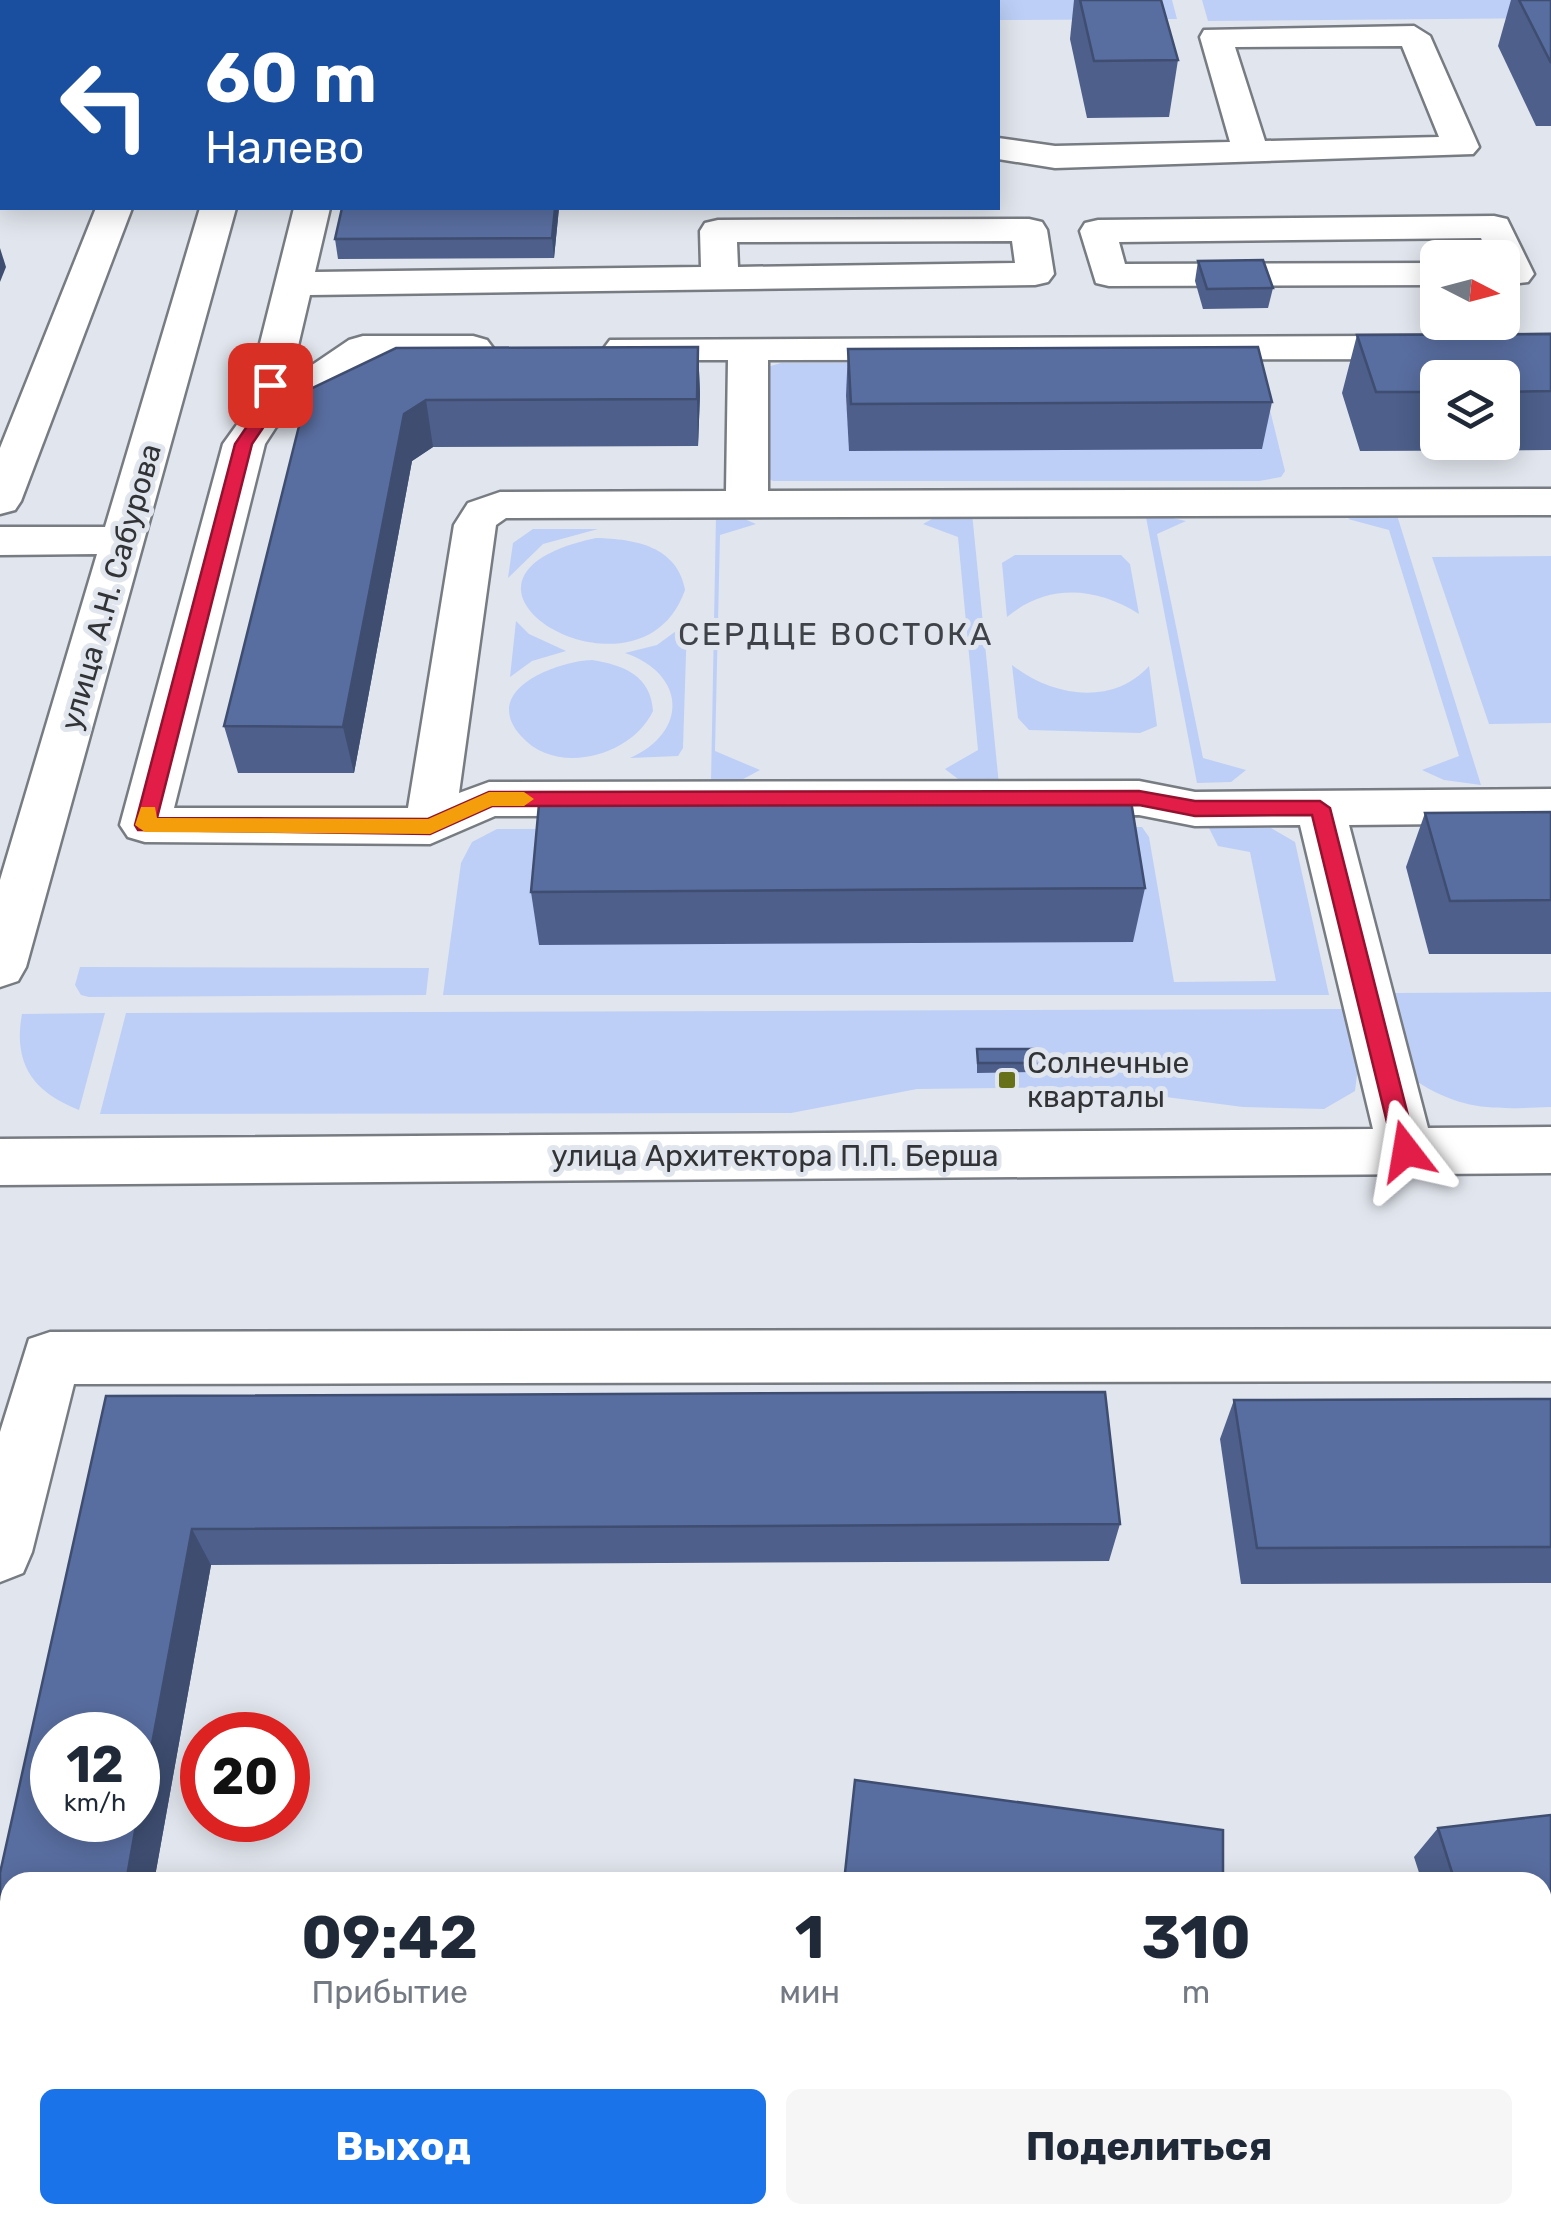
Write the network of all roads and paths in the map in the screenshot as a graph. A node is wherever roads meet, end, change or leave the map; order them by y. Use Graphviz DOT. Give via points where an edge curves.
graph roads {
  1 [pos="1000,149"];
  2 [pos="1250,149"];
  3 [pos="113,210"];
  4 [pos="217,210"];
  5 [pos="312,210"];
  6 [pos="1500,240"];
  7 [pos="1322,274"];
  8 [pos="1420,274"];
  9 [pos="720,276"];
  10 [pos="296,284"];
  11 [pos="1343,347"];
  12 [pos="1551,347"];
  13 [pos="362,348"];
  14 [pos="517,348"];
  15 [pos="594,348"];
  16 [pos="748,348"];
  17 [pos="261,419"];
  18 [pos="0,501"];
  19 [pos="1551,502"];
  20 [pos="747,503"];
  21 [pos="125,540"];
  22 [pos="0,542"];
  23 [pos="1551,806"];
  24 [pos="1320,808"];
  25 [pos="430,826"];
  26 [pos="0,966"];
  27 [pos="1551,1150"];
  28 [pos="1406,1151"];
  29 [pos="0,1162"];
  30 [pos="1551,1354"];
  31 [pos="0,1552"];
  1 -- 2 [label="street" via="1055,157"];
  2 -- 2 [label="street" via="1442,147 1461,147 1414,36 1216,37"];
  3 -- 18 [label="street"];
  4 -- 21 [label="street, улица А.Н. Сабурова"];
  5 -- 10 [label="street"];
  6 -- 7 [label="street" via="1494,227 1098,231 1109,274"];
  7 -- 8 [label="street"];
  7 -- 11 [label="street"];
  9 -- 9 [label="street" via="917,275 1036,274 1029,230 718,231"];
  9 -- 10 [label="street"];
  10 -- 13 [label="street"];
  10 -- 17 [label="street"];
  11 -- 12 [label="street"];
  11 -- 16 [label="street"];
  13 -- 14 [label="street"];
  13 -- 17 [label="street"];
  15 -- 16 [label="street"];
  16 -- 20 [label="street"];
  17 -- 25 [label="street" via="244,444 145,825"];
  19 -- 20 [label="street"];
  20 -- 25 [label="street" via="520,504 483,512"];
  21 -- 22 [label="street"];
  21 -- 26 [label="street, улица А.Н. Сабурова"];
  23 -- 24 [label="street"];
  24 -- 25 [label="street" via="1195,808 1139,798 489,799"];
  24 -- 28 [label="street"];
  27 -- 28 [label="street, улица Архитектора П.П. Берша"];
  28 -- 29 [label="street, улица Архитектора П.П. Берша"];
  30 -- 31 [label="street" via="50,1358"];
}
